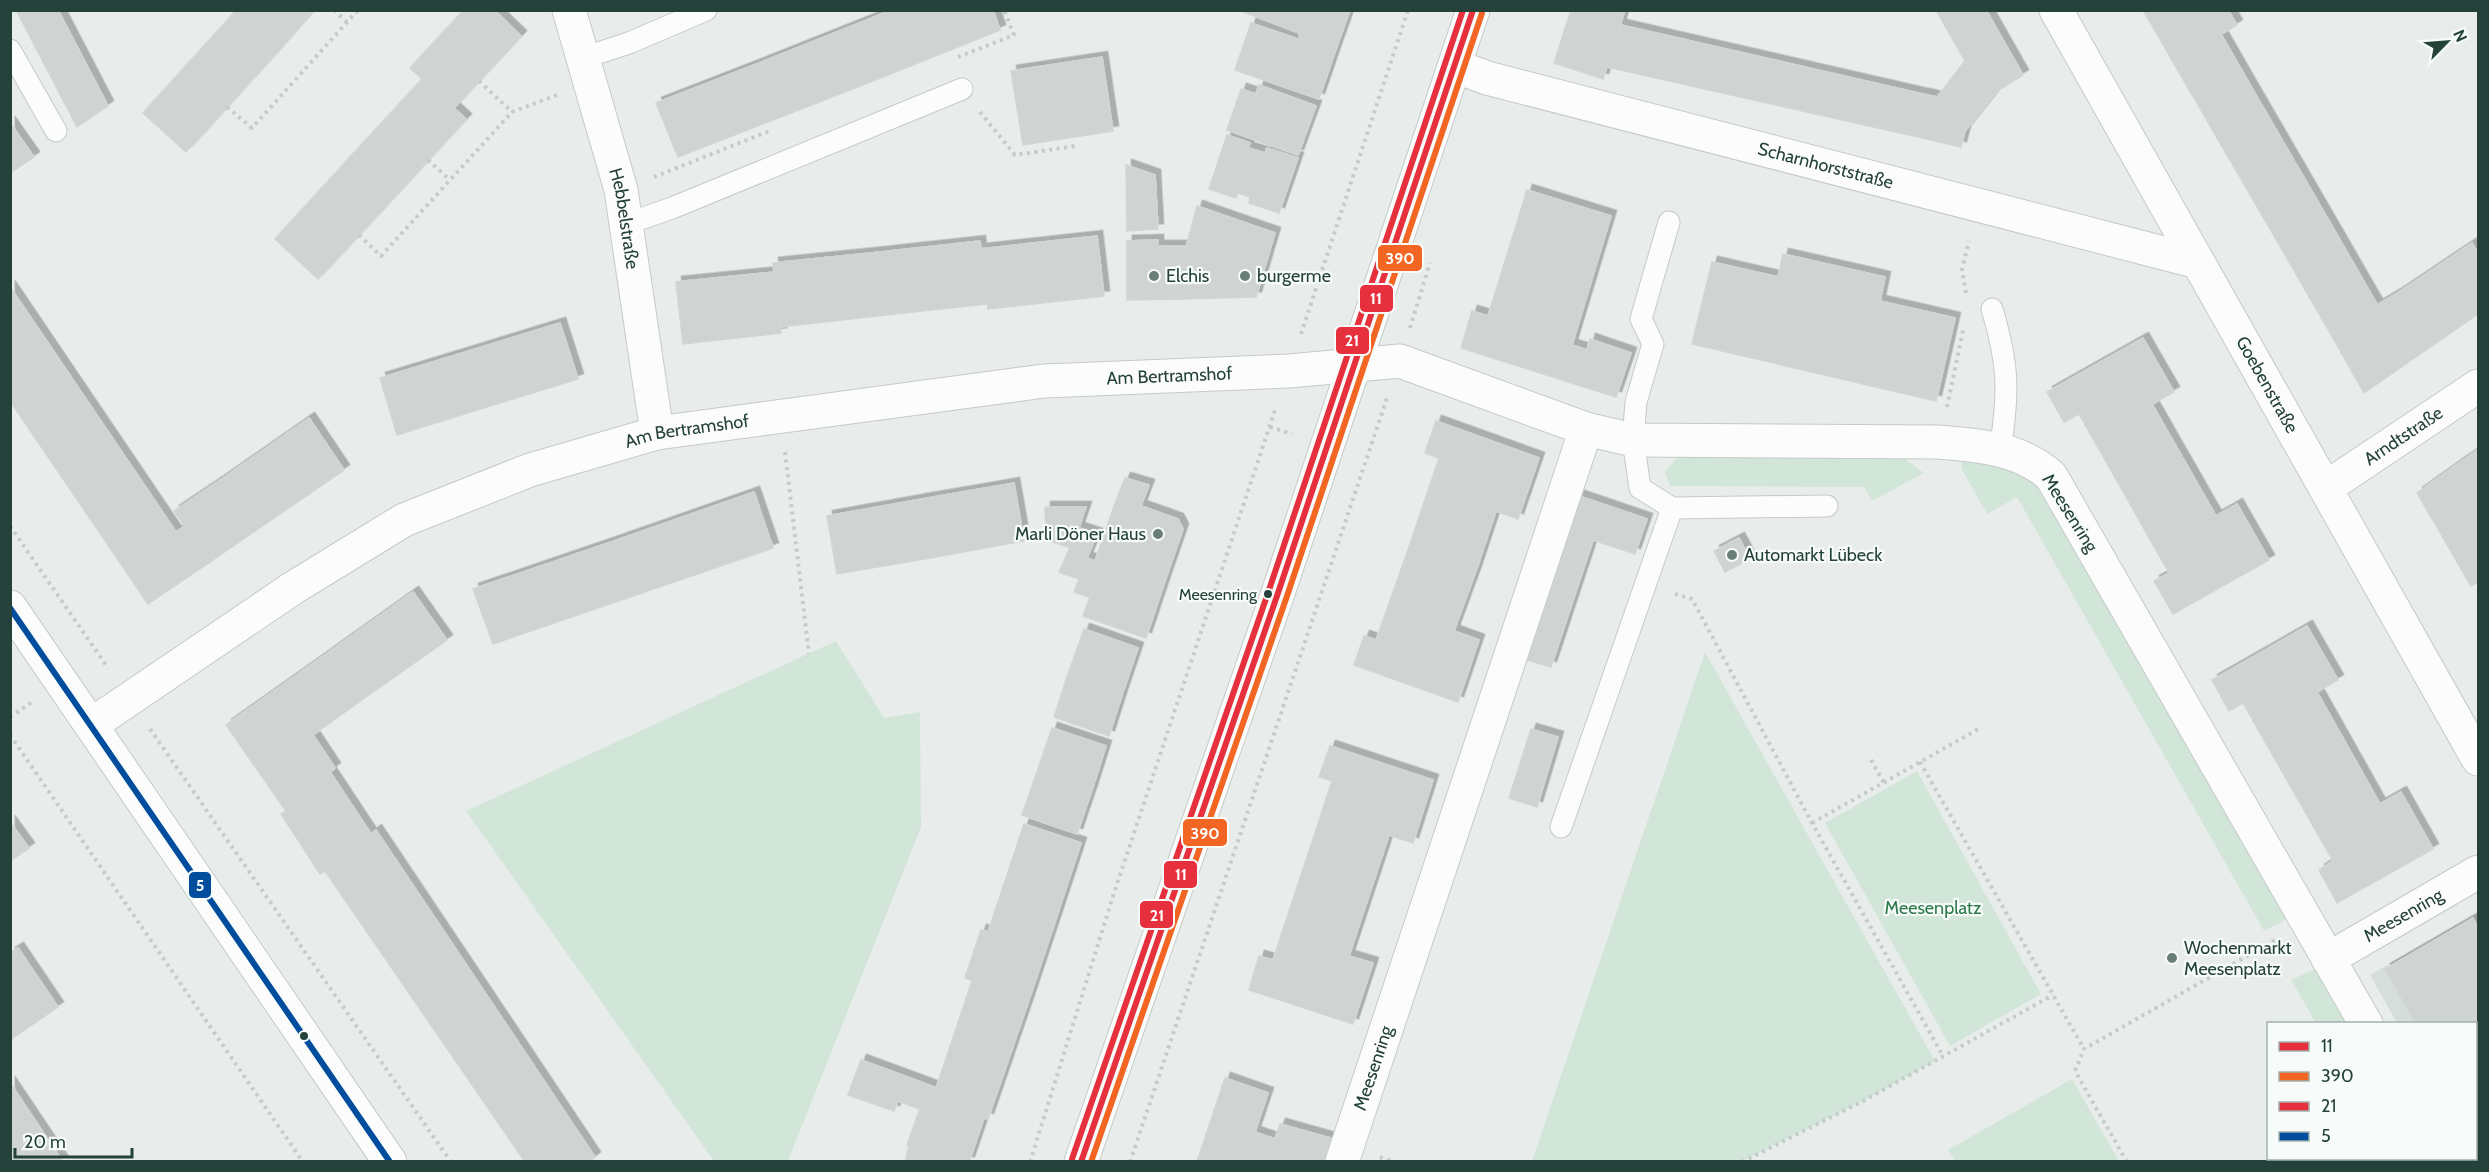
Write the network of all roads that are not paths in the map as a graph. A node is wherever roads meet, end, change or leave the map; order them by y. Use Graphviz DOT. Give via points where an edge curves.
graph roads {
  1 [pos="569,10"];
  2 [pos="706,10"];
  3 [pos="1473,10"];
  4 [pos="2056,10"];
  5 [pos="10,51"];
  6 [pos="1455,66"];
  7 [pos="587,71"];
  8 [pos="962,89"];
  9 [pos="56,131"];
  10 [pos="1669,222"];
  11 [pos="626,224"];
  12 [pos="2198,262"];
  13 [pos="1992,309"];
  14 [pos="1354,364"];
  15 [pos="2478,386"];
  16 [pos="1586,429"];
  17 [pos="657,433"];
  18 [pos="1633,440"];
  19 [pos="2000,451"];
  20 [pos="2327,487"];
  21 [pos="1827,506"];
  22 [pos="1672,508"];
  23 [pos="16,625"];
  24 [pos="91,725"];
  25 [pos="2478,759"];
  26 [pos="1561,828"];
  27 [pos="2478,872"];
  28 [pos="2328,959"];
  29 [pos="2365,1022"];
  30 [pos="390,1161"];
  31 [pos="1081,1161"];
  32 [pos="1342,1161"];
  1 -- 7 [label="street, Hebbelstraße"];
  2 -- 7 [label="lane" via="629,43"];
  3 -- 6 [label="street"];
  4 -- 12 [label="street, Goebenstraße"];
  5 -- 9 [label="lane"];
  6 -- 12 [label="street, Scharnhorststraße" via="1487,78"];
  6 -- 14 [label="street"];
  7 -- 11 [label="street, Hebbelstraße" via="621,190"];
  8 -- 11 [label="lane"];
  10 -- 18 [label="lane" via="1641,319 1653,344 1635,402"];
  11 -- 17 [label="street, Hebbelstraße"];
  12 -- 20 [label="street, Goebenstraße"];
  13 -- 19 [label="lane" via="2005,351 2008,399"];
  14 -- 16 [label="street, Meesenring" via="1400,361"];
  14 -- 17 [label="street, Am Bertramshof" via="1288,371 1044,381"];
  14 -- 31 [label="street"];
  15 -- 20 [label="street, Arndtstraße"];
  16 -- 18 [label="street, Meesenring"];
  16 -- 32 [label="street, Meesenring"];
  17 -- 24 [label="street, Am Bertramshof" via="530,470 404,520 293,588"];
  18 -- 19 [label="street, Meesenring" via="1937,442"];
  18 -- 22 [label="lane" via="1640,488"];
  19 -- 28 [label="street, Meesenring" via="2031,459 2051,476"];
  20 -- 25 [label="street, Goebenstraße"];
  21 -- 22 [label="lane"];
  22 -- 26 [label="lane"];
  23 -- 24 [label="street"];
  24 -- 30 [label="street"];
  27 -- 28 [label="street, Meesenring"];
  28 -- 29 [label="street, Meesenring"];
}
